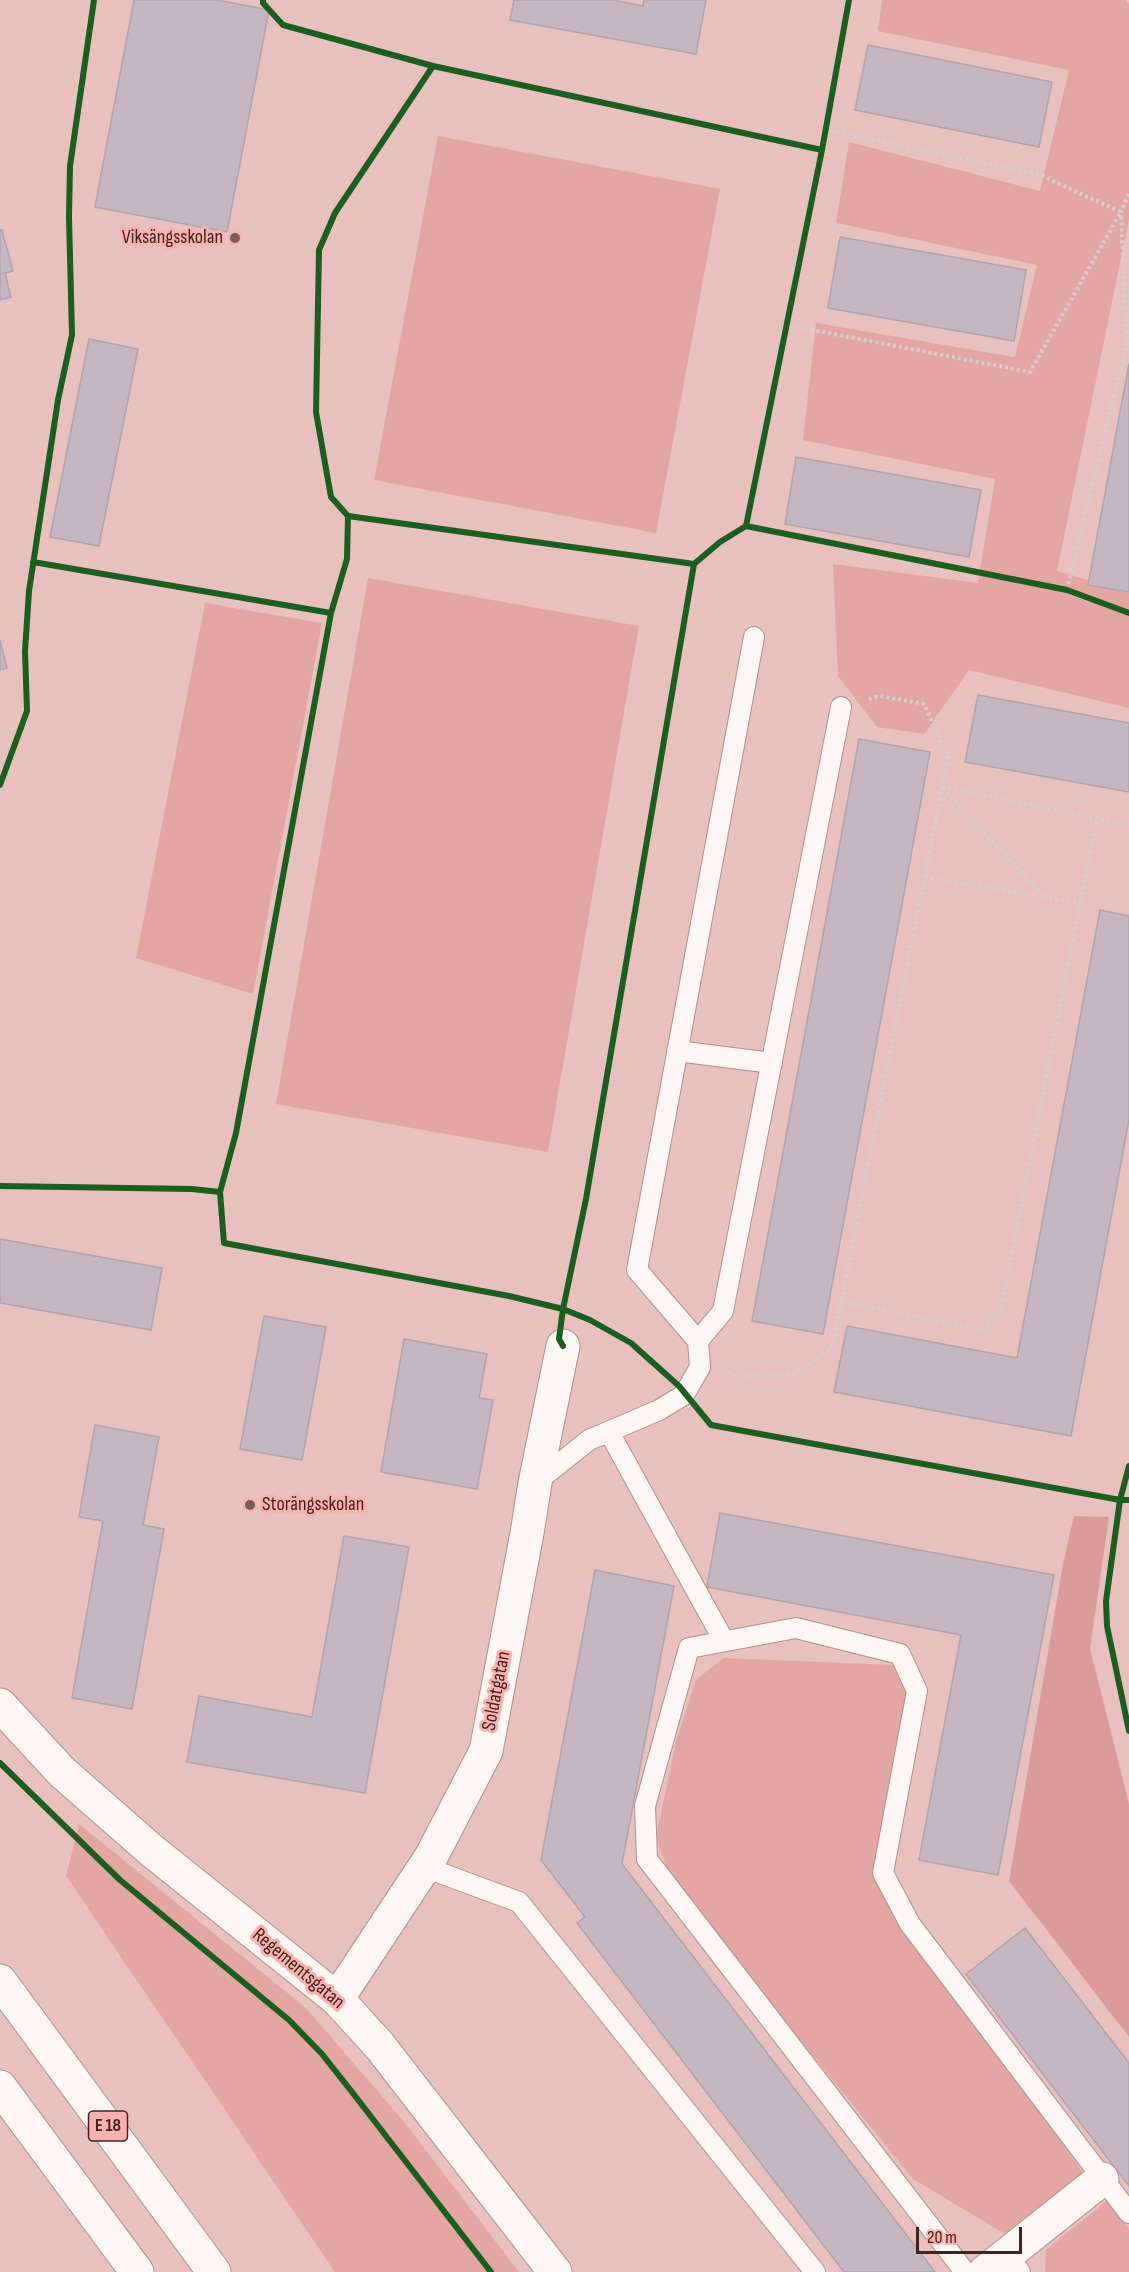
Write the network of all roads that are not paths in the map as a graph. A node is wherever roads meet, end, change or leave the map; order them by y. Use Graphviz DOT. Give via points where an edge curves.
graph roads {
  1 [pos="754,637"];
  2 [pos="842,707"];
  3 [pos="677,1051"];
  4 [pos="772,1063"];
  5 [pos="698,1341"];
  6 [pos="562,1346"];
  7 [pos="609,1432"];
  8 [pos="535,1483"];
  9 [pos="724,1641"];
  10 [pos="0,1705"];
  11 [pos="424,1868"];
  12 [pos="0,1982"];
  13 [pos="337,1999"];
  14 [pos="0,2086"];
  15 [pos="1102,2179"];
  16 [pos="1129,2213"];
  17 [pos="1004,2266"];
  18 [pos="137,2272"];
  19 [pos="214,2272"];
  20 [pos="555,2272"];
  21 [pos="815,2272"];
  22 [pos="964,2272"];
  1 -- 3 [label="lane"];
  2 -- 4 [label="lane"];
  3 -- 4 [label="lane"];
  3 -- 5 [label="lane" via="637,1270"];
  4 -- 5 [label="lane" via="723,1311"];
  5 -- 7 [label="lane" via="700,1367 684,1395"];
  6 -- 8 [label="main road, Soldatgatan"];
  7 -- 8 [label="lane" via="589,1440"];
  7 -- 9 [label="lane"];
  8 -- 11 [label="main road, Soldatgatan" via="486,1750"];
  9 -- 15 [label="lane" via="796,1628 900,1654 917,1691 883,1873 910,1924"];
  9 -- 22 [label="lane" via="689,1648 645,1806 647,1859"];
  10 -- 13 [label="main road, Regementsgatan" via="63,1772 152,1850"];
  11 -- 13 [label="main road, Soldatgatan"];
  11 -- 21 [label="lane" via="519,1902"];
  12 -- 19 [label="main road, E 18"];
  13 -- 20 [label="main road, Regementsgatan" via="379,2045"];
  14 -- 18 [label="main road"];
  15 -- 16 [label="lane"];
  15 -- 17 [label="main road"];
}
